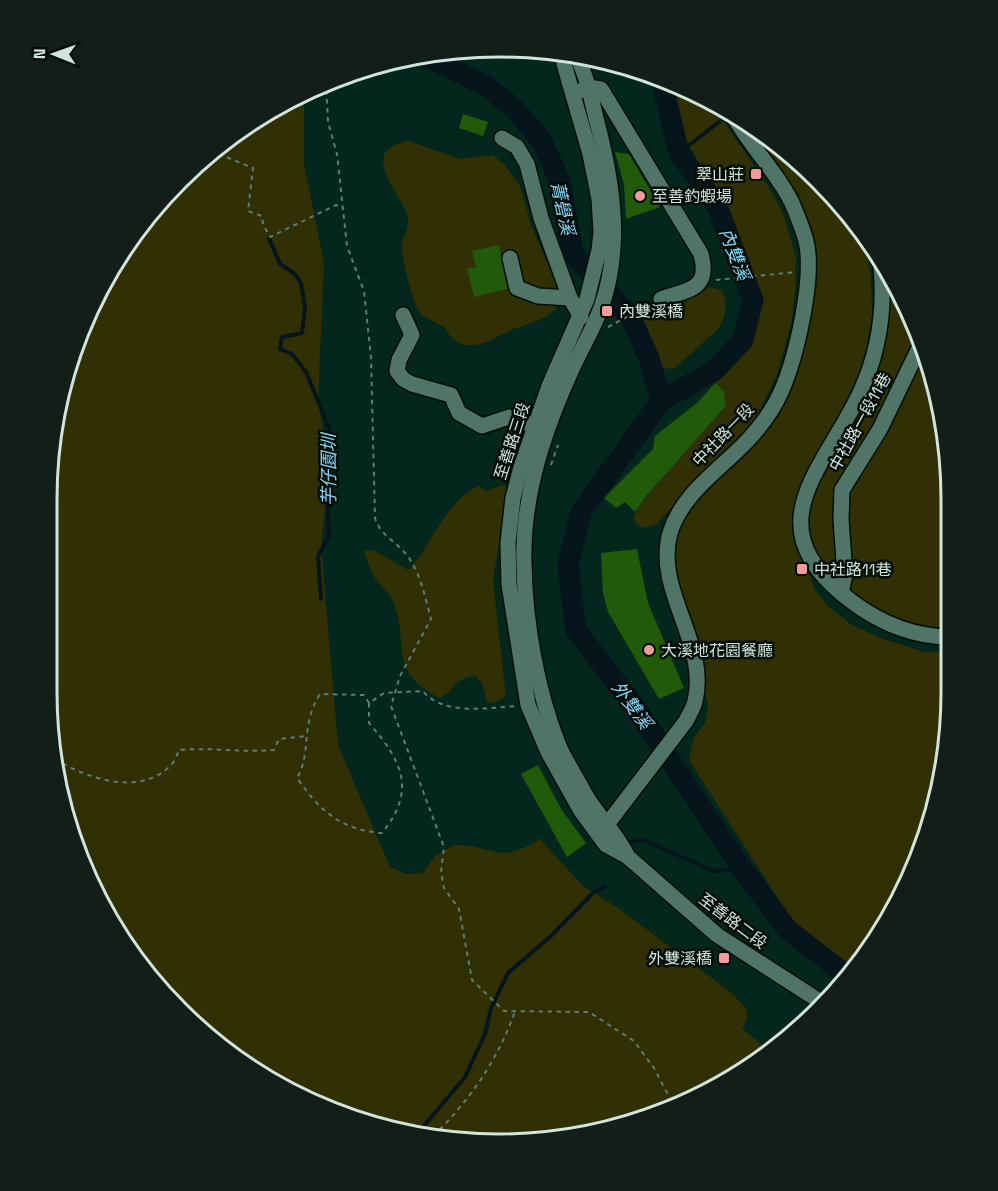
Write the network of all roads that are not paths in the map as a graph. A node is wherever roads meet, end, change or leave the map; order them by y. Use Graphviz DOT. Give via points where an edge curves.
graph roads {
  1 [pos="564,62"];
  2 [pos="578,64"];
  3 [pos="580,90"];
  4 [pos="743,130"];
  5 [pos="502,138"];
  6 [pos="510,258"];
  7 [pos="603,272"];
  8 [pos="882,278"];
  9 [pos="570,298"];
  10 [pos="661,299"];
  11 [pos="403,315"];
  12 [pos="581,317"];
  13 [pos="917,353"];
  14 [pos="534,426"];
  15 [pos="841,593"];
  16 [pos="941,637"];
  17 [pos="608,824"];
  18 [pos="817,999"];
  1 -- 3 [label="street, 至善路三段"];
  2 -- 3 [label="street, 至善路三段"];
  3 -- 7 [label="street, 至善路三段" via="599,199"];
  3 -- 10 [label="street" via="601,89 701,254 704,266 695,288"];
  4 -- 17 [label="street, 中社路一段" via="791,201 806,243 808,271 795,353 781,392 764,422 692,495 670,533 667,558 671,588 693,656 695,701 686,721"];
  5 -- 9 [label="street" via="517,147 527,164 541,218"];
  6 -- 9 [label="street" via="517,288 538,296"];
  7 -- 12 [label="street, 至善路三段"];
  7 -- 17 [label="street, 至善路三段" via="602,306 558,400 528,495 524,564 531,634 545,704 560,747 591,804"];
  8 -- 15 [label="street" via="884,292 873,359 860,393 815,469 801,504 802,538 818,572"];
  9 -- 12 [label="street"];
  11 -- 14 [label="street" via="412,335 399,360 397,371 403,380 451,395 459,413 482,426 511,417"];
  12 -- 14 [label="street, 至善路三段"];
  13 -- 15 [label="street, 中社路一段11巷" via="880,429 842,490 846,574"];
  14 -- 17 [label="street, 至善路三段" via="513,498 508,543 509,584 528,705 548,752 581,811"];
  15 -- 16 [label="street" via="868,615 897,628"];
  17 -- 18 [label="street, 至善路二段" via="606,845 628,857 717,935"];
}
